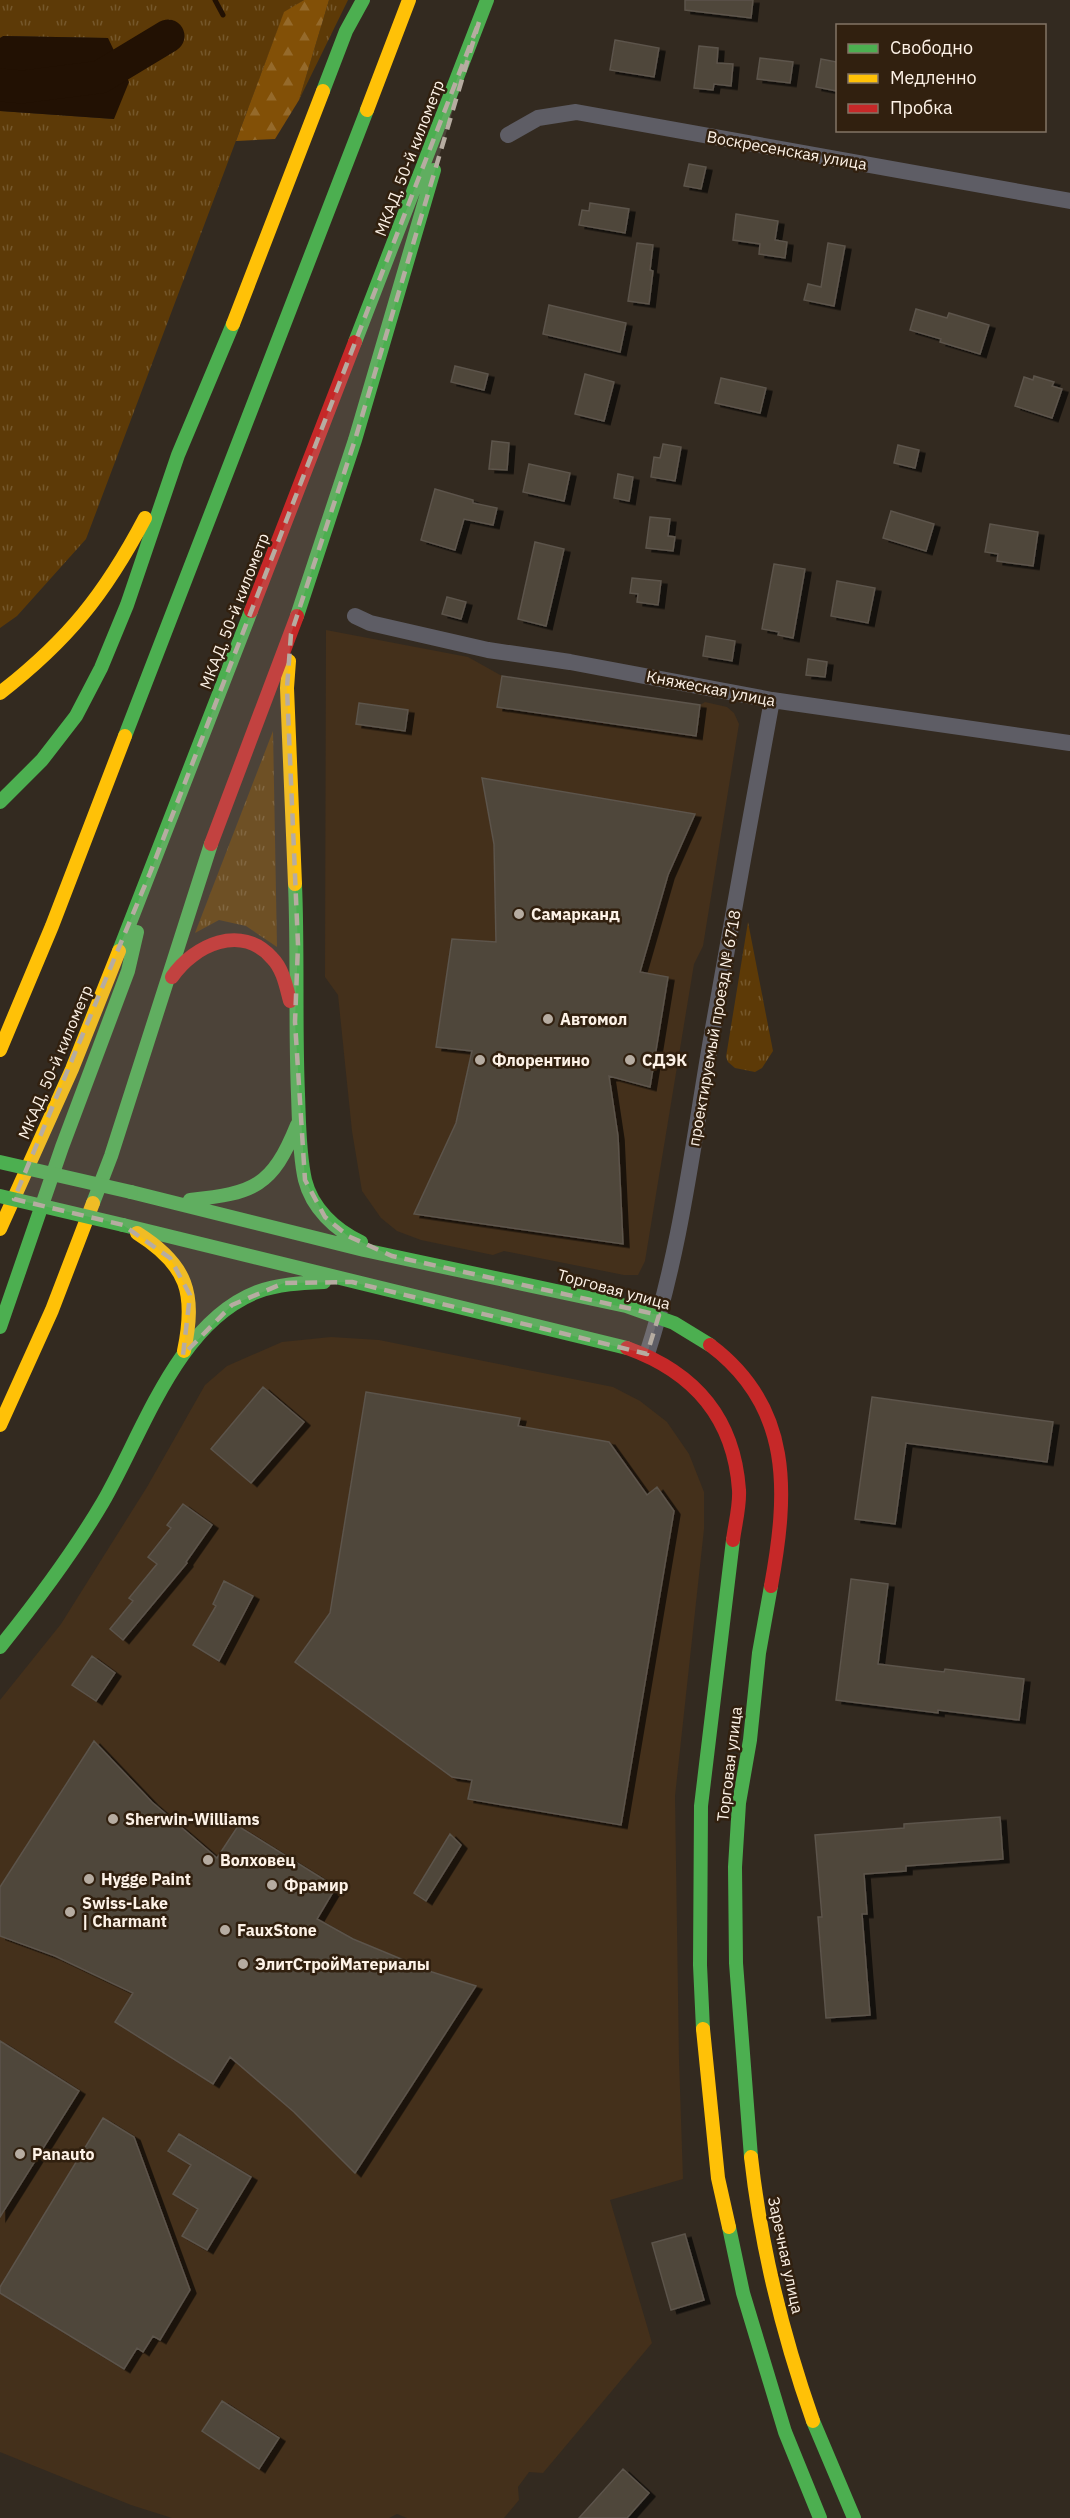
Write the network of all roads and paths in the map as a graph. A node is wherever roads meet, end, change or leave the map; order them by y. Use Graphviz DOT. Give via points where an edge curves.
graph roads {
  1 [pos="363,0"];
  2 [pos="409,0"];
  3 [pos="487,0"];
  4 [pos="479,22"];
  5 [pos="508,135"];
  6 [pos="1070,201"];
  7 [pos="178,455"];
  8 [pos="356,616"];
  9 [pos="291,634"];
  10 [pos="0,693"];
  11 [pos="772,700"];
  12 [pos="1070,743"];
  13 [pos="0,802"];
  14 [pos="150,873"];
  15 [pos="161,997"];
  16 [pos="295,1022"];
  17 [pos="0,1050"];
  18 [pos="299,1121"];
  19 [pos="0,1162"];
  20 [pos="0,1196"];
  21 [pos="169,1201"];
  22 [pos="123,1225"];
  23 [pos="0,1229"];
  24 [pos="392,1256"];
  25 [pos="352,1282"];
  26 [pos="659,1315"];
  27 [pos="0,1327"];
  28 [pos="647,1354"];
  29 [pos="183,1355"];
  30 [pos="0,1425"];
  31 [pos="0,1647"];
  32 [pos="738,1988"];
  33 [pos="820,2518"];
  34 [pos="854,2518"];
  1 -- 7 [label="main road" via="346,32 246,293"];
  2 -- 17 [label="main road" via="52,926"];
  3 -- 4 [label="main road, МКАД, 50-й километр"];
  4 -- 9 [label="main road" via="356,440"];
  4 -- 14 [label="main road, МКАД, 50-й километр"];
  5 -- 6 [label="street, Воскресенская улица" via="538,118 576,112"];
  7 -- 10 [label="main road" via="121,564 44,658"];
  7 -- 13 [label="main road" via="128,605 101,668 76,716"];
  8 -- 11 [label="street, Княжеская улица" via="370,623 488,650"];
  9 -- 15 [label="main road" via="218,821"];
  9 -- 16 [label="main road" via="286,688 298,945"];
  11 -- 12 [label="street, Княжеская улица"];
  11 -- 26 [label="street, проектируемый проезд № 6718" via="678,1235"];
  14 -- 23 [label="main road, МКАД, 50-й километр" via="72,1068"];
  14 -- 27 [label="main road" via="128,971"];
  15 -- 16 [label="main road" via="179,964 196,950 213,942 233,941 269,955 283,977"];
  15 -- 30 [label="main road" via="111,1156 52,1310"];
  16 -- 18 [label="main road"];
  18 -- 21 [label="main road" via="279,1166 249,1190 234,1196"];
  18 -- 24 [label="main road" via="305,1180 325,1217 348,1236"];
  19 -- 21 [label="main road, Торговая улица, bridge"];
  20 -- 22 [label="main road, Торговая улица, bridge"];
  21 -- 24 [label="main road, Торговая улица"];
  22 -- 25 [label="main road, Торговая улица"];
  22 -- 29 [label="main road" via="150,1240 170,1258 183,1278 190,1295"];
  24 -- 26 [label="main road, Торговая улица" via="525,1282"];
  25 -- 28 [label="main road, Торговая улица"];
  25 -- 29 [label="main road" via="284,1283 260,1291 232,1305"];
  26 -- 28 [label="street, проектируемый проезд № 6718"];
  26 -- 32 [label="main road, Торговая улица" via="707,1342 753,1385 774,1427 780,1457 781,1525 756,1667 739,1802 733,1894"];
  28 -- 33 [label="main road, Торговая улица" via="692,1382 710,1400 726,1429 736,1462 739,1492 700,1806 700,1990 718,2178 735,2260 786,2432"];
  29 -- 31 [label="main road" via="104,1500 38,1600"];
  32 -- 34 [label="main road, Заречная улица" via="753,2173 766,2254 814,2427"];
}
